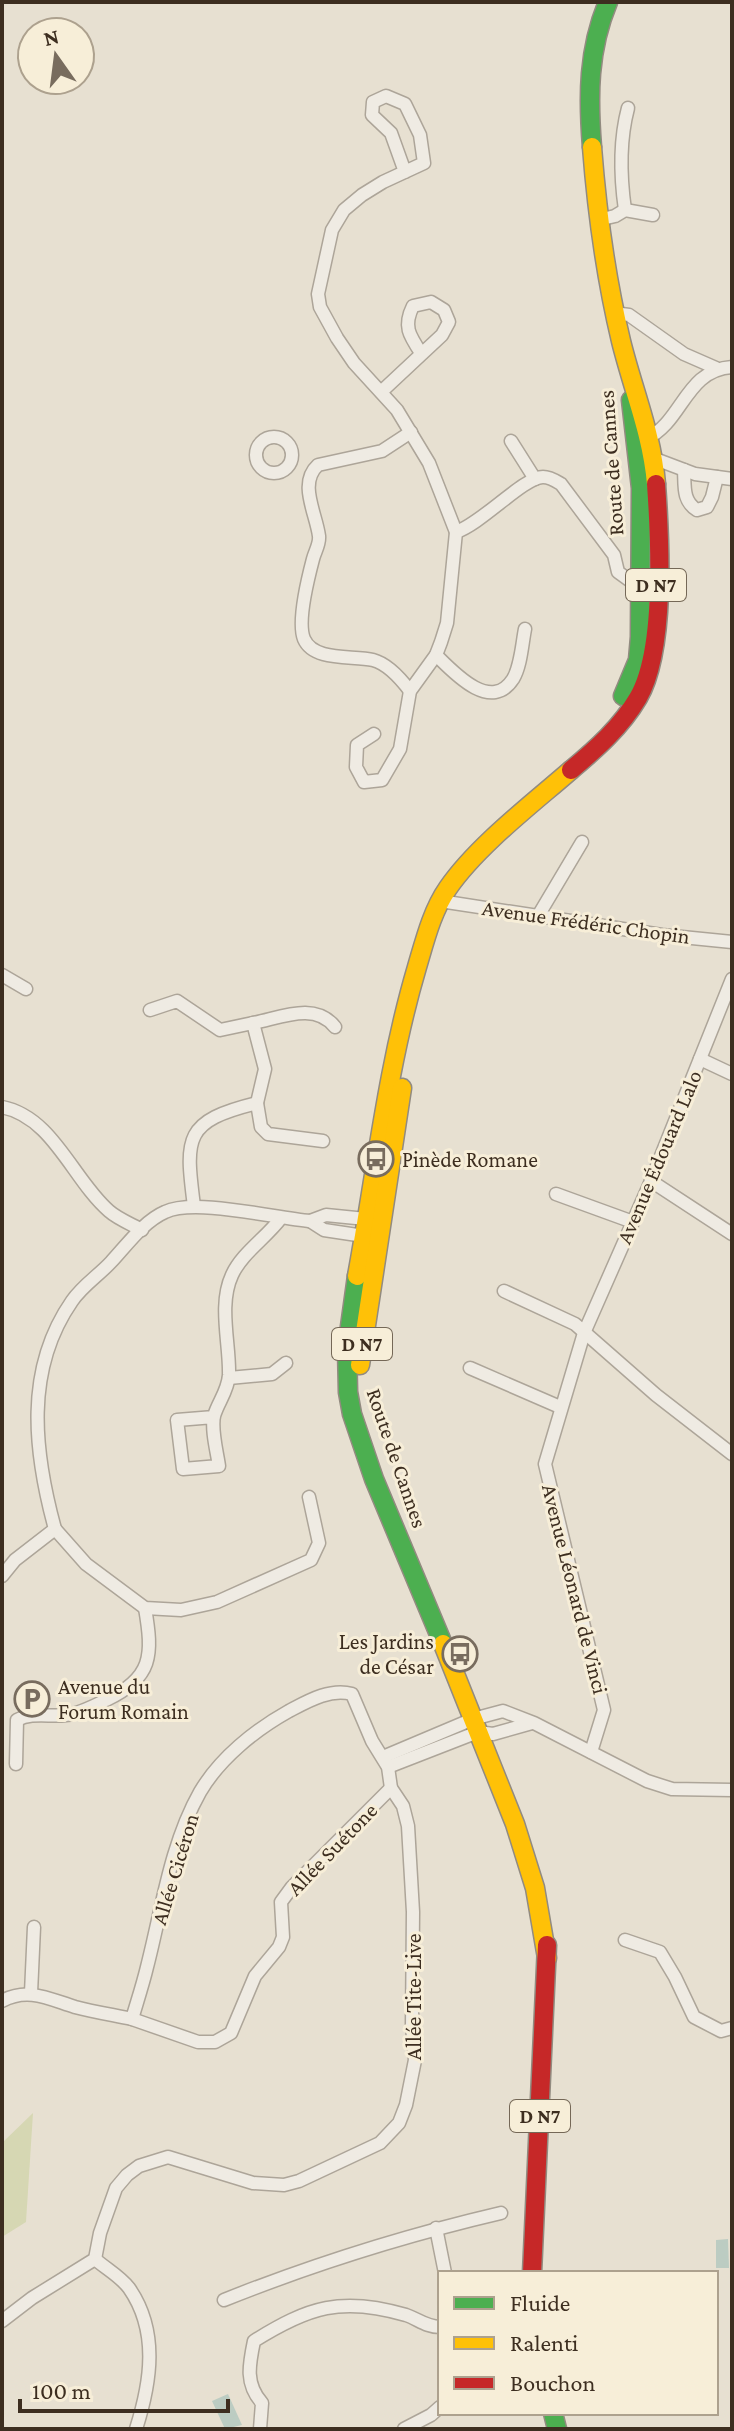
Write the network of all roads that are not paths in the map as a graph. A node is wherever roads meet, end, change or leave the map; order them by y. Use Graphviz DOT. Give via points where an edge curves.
graph roads {
  1 [pos="608,2"];
  2 [pos="628,108"];
  3 [pos="405,172"];
  4 [pos="625,210"];
  5 [pos="653,215"];
  6 [pos="598,220"];
  7 [pos="614,313"];
  8 [pos="421,353"];
  9 [pos="732,367"];
  10 [pos="716,368"];
  11 [pos="381,392"];
  12 [pos="411,432"];
  13 [pos="511,441"];
  14 [pos="646,452"];
  15 [pos="291,461"];
  16 [pos="684,470"];
  17 [pos="311,472"];
  18 [pos="717,477"];
  19 [pos="535,479"];
  20 [pos="732,479"];
  21 [pos="456,532"];
  22 [pos="656,535"];
  23 [pos="614,555"];
  24 [pos="644,569"];
  25 [pos="525,629"];
  26 [pos="656,639"];
  27 [pos="436,655"];
  28 [pos="410,691"];
  29 [pos="374,734"];
  30 [pos="570,771"];
  31 [pos="582,842"];
  32 [pos="440,901"];
  33 [pos="538,916"];
  34 [pos="732,942"];
  35 [pos="422,954"];
  36 [pos="2,975"];
  37 [pos="732,979"];
  38 [pos="26,989"];
  39 [pos="150,1010"];
  40 [pos="253,1023"];
  41 [pos="335,1027"];
  42 [pos="700,1059"];
  43 [pos="732,1074"];
  44 [pos="257,1103"];
  45 [pos="2,1107"];
  46 [pos="323,1141"];
  47 [pos="651,1181"];
  48 [pos="556,1194"];
  49 [pos="384,1201"];
  50 [pos="194,1206"];
  51 [pos="281,1218"];
  52 [pos="633,1222"];
  53 [pos="367,1228"];
  54 [pos="142,1230"];
  55 [pos="732,1234"];
  56 [pos="504,1291"];
  57 [pos="366,1316"];
  58 [pos="584,1333"];
  59 [pos="286,1363"];
  60 [pos="470,1368"];
  61 [pos="229,1378"];
  62 [pos="560,1407"];
  63 [pos="214,1417"];
  64 [pos="732,1454"];
  65 [pos="309,1497"];
  66 [pos="55,1529"];
  67 [pos="2,1576"];
  68 [pos="145,1608"];
  69 [pos="534,1723"];
  70 [pos="482,1725"];
  71 [pos="591,1752"];
  72 [pos="385,1762"];
  73 [pos="16,1764"];
  74 [pos="391,1788"];
  75 [pos="732,1790"];
  76 [pos="34,1927"];
  77 [pos="625,1940"];
  78 [pos="547,1958"];
  79 [pos="31,1993"];
  80 [pos="2,2001"];
  81 [pos="132,2019"];
  82 [pos="732,2028"];
  83 [pos="501,2213"];
  84 [pos="436,2228"];
  85 [pos="95,2259"];
  86 [pos="445,2271"];
  87 [pos="532,2271"];
  88 [pos="224,2300"];
  89 [pos="2,2321"];
  90 [pos="438,2327"];
  91 [pos="438,2409"];
  92 [pos="136,2429"];
  93 [pos="260,2429"];
  94 [pos="404,2429"];
  1 -- 6 [label="main road, Route de Cannes / D N7" via="589,67"];
  2 -- 4 [label="street" via="621,135"];
  3 -- 3 [label="street" via="391,133 372,115 373,102 386,96 405,104 420,135 424,163"];
  3 -- 11 [label="street" via="344,210 332,230 318,294 337,338"];
  4 -- 5 [label="street"];
  4 -- 6 [label="street"];
  6 -- 7 [label="main road, Route de Cannes / D N7"];
  7 -- 10 [label="street" via="629,315 684,354"];
  7 -- 14 [label="main road, Route de Cannes / D N7"];
  8 -- 11 [label="street"];
  9 -- 10 [label="street"];
  10 -- 14 [label="street" via="703,377"];
  11 -- 12 [label="street"];
  12 -- 17 [label="street" via="382,451 318,465"];
  12 -- 21 [label="street"];
  13 -- 19 [label="street"];
  14 -- 16 [label="street"];
  14 -- 22 [label="main road, Route de Cannes / D N7"];
  14 -- 24 [label="main road, Route de Cannes / D N7" via="641,488"];
  15 -- 17 [label="street"];
  16 -- 18 [label="street"];
  16 -- 18 [label="street" via="685,494 697,510 707,507"];
  17 -- 28 [label="street" via="308,484 320,540 303,608 304,638 320,653 375,660"];
  18 -- 20 [label="street"];
  19 -- 21 [label="street"];
  19 -- 23 [label="street" via="561,484"];
  21 -- 27 [label="street" via="447,623"];
  22 -- 24 [label="street"];
  22 -- 26 [label="main road, Route de Cannes / D N7"];
  23 -- 24 [label="street"];
  23 -- 24 [label="street" via="618,572 629,580"];
  24 -- 26 [label="street"];
  24 -- 30 [label="main road, Route de Cannes / D N7" via="638,660 631,683"];
  25 -- 27 [label="street" via="514,677 502,690 484,693 460,680"];
  26 -- 30 [label="main road, Route de Cannes / D N7" via="644,686 626,717"];
  27 -- 28 [label="street"];
  28 -- 29 [label="street" via="393,764 382,780 364,782 356,767 357,745"];
  30 -- 32 [label="main road, Route de Cannes / D N7" via="469,862"];
  31 -- 33 [label="street"];
  32 -- 33 [label="street, Avenue Frédéric Chopin"];
  32 -- 35 [label="main road, Route de Cannes / D N7"];
  33 -- 34 [label="street, Avenue Frédéric Chopin"];
  35 -- 49 [label="main road, Route de Cannes / D N7"];
  35 -- 53 [label="main road, Route de Cannes / D N7" via="397,1048"];
  36 -- 38 [label="street"];
  37 -- 42 [label="street, Avenue Édouard Lalo"];
  39 -- 40 [label="street" via="177,1001 220,1030"];
  40 -- 41 [label="street" via="308,1012 327,1017"];
  40 -- 44 [label="street" via="265,1069"];
  42 -- 43 [label="street"];
  42 -- 47 [label="street, Avenue Édouard Lalo"];
  44 -- 46 [label="street" via="261,1127 268,1134"];
  44 -- 50 [label="street" via="220,1114 193,1134 188,1160"];
  45 -- 54 [label="street" via="38,1126 110,1213"];
  47 -- 52 [label="street, Avenue Édouard Lalo"];
  47 -- 55 [label="street"];
  48 -- 52 [label="street"];
  49 -- 53 [label="main road"];
  49 -- 57 [label="main road, Route de Cannes / D N7"];
  50 -- 51 [label="street"];
  50 -- 54 [label="street" via="164,1212"];
  51 -- 53 [label="street" via="310,1221 326,1215"];
  51 -- 61 [label="street" via="231,1277 226,1311"];
  52 -- 58 [label="street, Avenue Édouard Lalo"];
  53 -- 57 [label="street" via="371,1240 362,1296"];
  53 -- 70 [label="main road, Route de Cannes / D N7" via="349,1330 352,1414 452,1669"];
  54 -- 66 [label="street" via="74,1298 53,1332 39,1375 36,1430"];
  56 -- 58 [label="street"];
  57 -- 70 [label="main road, Route de Cannes / D N7" via="362,1409"];
  58 -- 62 [label="street, Avenue Léonard de Vinci"];
  58 -- 64 [label="street"];
  59 -- 61 [label="street" via="272,1374"];
  60 -- 62 [label="street"];
  61 -- 63 [label="street"];
  62 -- 71 [label="street, Avenue Léonard de Vinci" via="545,1464 604,1710"];
  63 -- 63 [label="street" via="219,1466 183,1469 177,1420"];
  65 -- 68 [label="street" via="319,1543 311,1560 217,1602 181,1610"];
  66 -- 67 [label="street"];
  66 -- 68 [label="street" via="86,1564"];
  68 -- 73 [label="street" via="148,1650 137,1681 69,1715 25,1715 17,1720"];
  69 -- 70 [label="street"];
  69 -- 70 [label="street" via="503,1711"];
  69 -- 71 [label="street"];
  70 -- 72 [label="street"];
  70 -- 78 [label="main road, Route de Cannes / D N7" via="529,1865"];
  70 -- 78 [label="main road, Route de Cannes / D N7" via="541,1862 549,1910"];
  71 -- 75 [label="street" via="672,1789"];
  72 -- 74 [label="street, Allée Tite-Live"];
  72 -- 81 [label="street, Allée Cicéron" via="352,1694 341,1691 280,1716 224,1762 200,1792 185,1825"];
  74 -- 81 [label="street, Allée Suétone" via="281,1902 283,1937 255,1976 231,2033 215,2042 198,2042"];
  74 -- 85 [label="street, Allée Tite-Live" via="408,1826 413,1912 415,2060 399,2123 380,2143 284,2185 253,2183 168,2157 139,2166 116,2188"];
  76 -- 79 [label="street"];
  77 -- 82 [label="street" via="660,1952 694,2017 721,2031"];
  78 -- 87 [label="main road, Route de Cannes / D N7"];
  79 -- 80 [label="street"];
  79 -- 81 [label="street"];
  83 -- 84 [label="street"];
  84 -- 86 [label="street"];
  84 -- 88 [label="street"];
  85 -- 89 [label="street"];
  85 -- 92 [label="street" via="128,2286 144,2322 151,2357"];
  90 -- 93 [label="street" via="364,2306 338,2305 280,2325 254,2341 248,2367 251,2391 262,2403"];
  91 -- 94 [label="street"];
}
